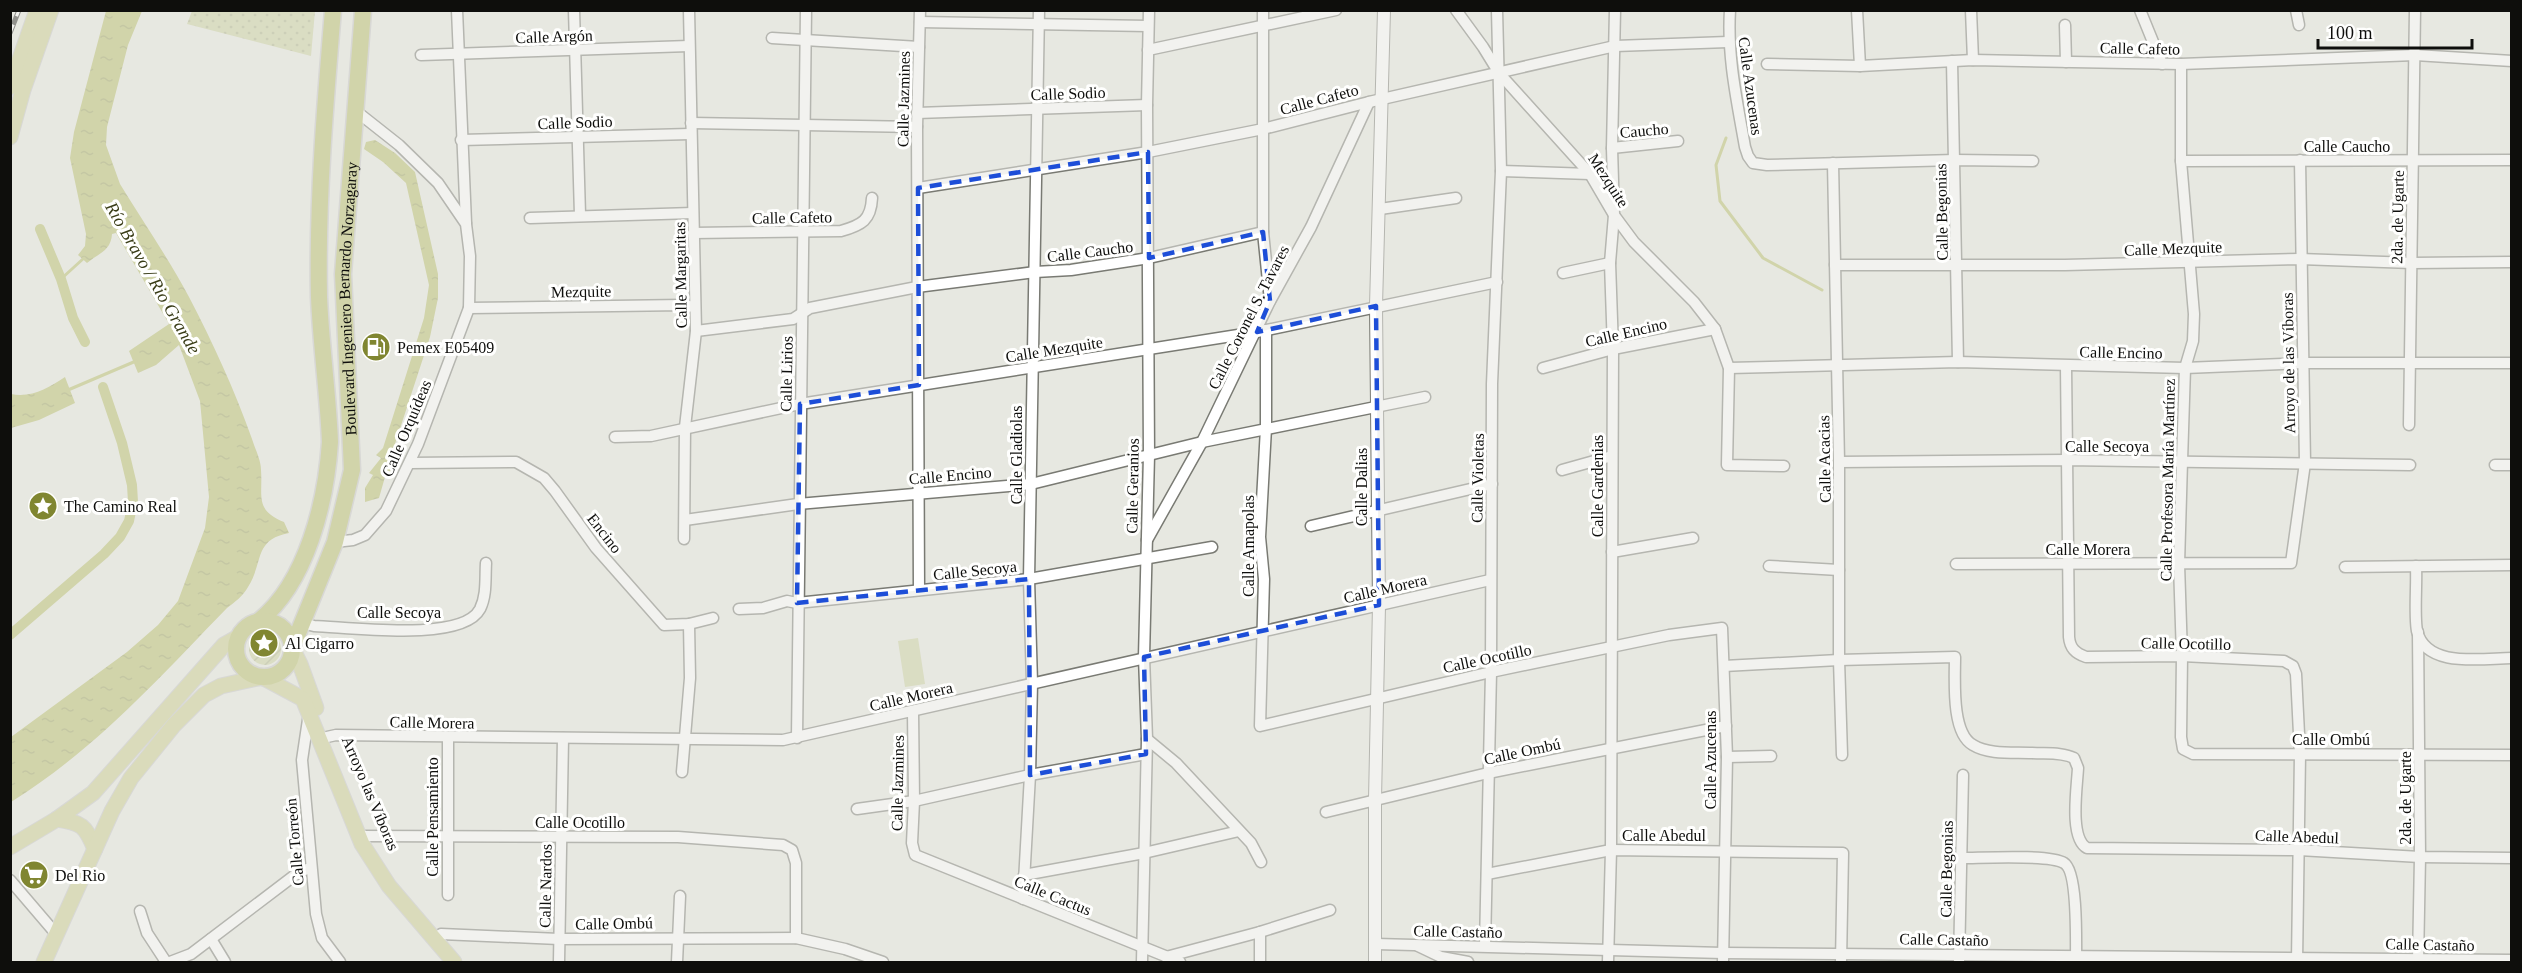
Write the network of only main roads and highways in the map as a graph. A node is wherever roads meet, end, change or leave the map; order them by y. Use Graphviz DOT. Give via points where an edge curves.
graph roads {
  1 [pos="37,10"];
  2 [pos="51,10"];
  3 [pos="333,10"];
  4 [pos="363,10"];
  5 [pos="15,88"];
  6 [pos="10,137"];
  7 [pos="324,350"];
  8 [pos="346,350"];
  9 [pos="259,621"];
  10 [pos="240,636"];
  11 [pos="292,648"];
  12 [pos="262,677"];
  13 [pos="313,712"];
  14 [pos="57,819"];
  15 [pos="363,836"];
  16 [pos="10,847"];
  17 [pos="95,849"];
  18 [pos="438,936"];
  19 [pos="44,963"];
  20 [pos="454,963"];
  21 [pos="468,963"];
  1 -- 5 [label="main road"];
  2 -- 5 [label="main road"];
  3 -- 7 [label="highway, Boulevard Ingeniero Bernardo Norzagaray" via="319,252"];
  4 -- 8 [label="highway, Boulevard Ingeniero Bernardo Norzagaray" via="343,274"];
  5 -- 6 [label="main road"];
  7 -- 8 [label="highway"];
  7 -- 9 [label="highway, Boulevard Ingeniero Bernardo Norzagaray" via="330,442 323,492 299,568 279,604"];
  8 -- 11 [label="highway, Boulevard Ingeniero Bernardo Norzagaray" via="352,470 335,542"];
  9 -- 10 [label="highway"];
  9 -- 11 [label="highway" via="282,627"];
  10 -- 12 [label="highway" via="240,662"];
  10 -- 14 [label="main road" via="224,645 102,785"];
  11 -- 12 [label="highway" via="287,666"];
  11 -- 13 [label="main road, Arroyo las Víboras"];
  12 -- 13 [label="main road, Arroyo las Víboras" via="301,696"];
  12 -- 17 [label="main road" via="213,689 193,705 131,778"];
  13 -- 15 [label="main road, Arroyo las Víboras"];
  13 -- 15 [label="main road, Arroyo las Víboras" via="327,737"];
  14 -- 16 [label="main road"];
  14 -- 17 [label="main road" via="81,825"];
  15 -- 18 [label="main road, Arroyo las Víboras"];
  17 -- 19 [label="main road"];
  18 -- 20 [label="main road, Arroyo las Víboras"];
  18 -- 21 [label="main road, Arroyo las Víboras"];
}
